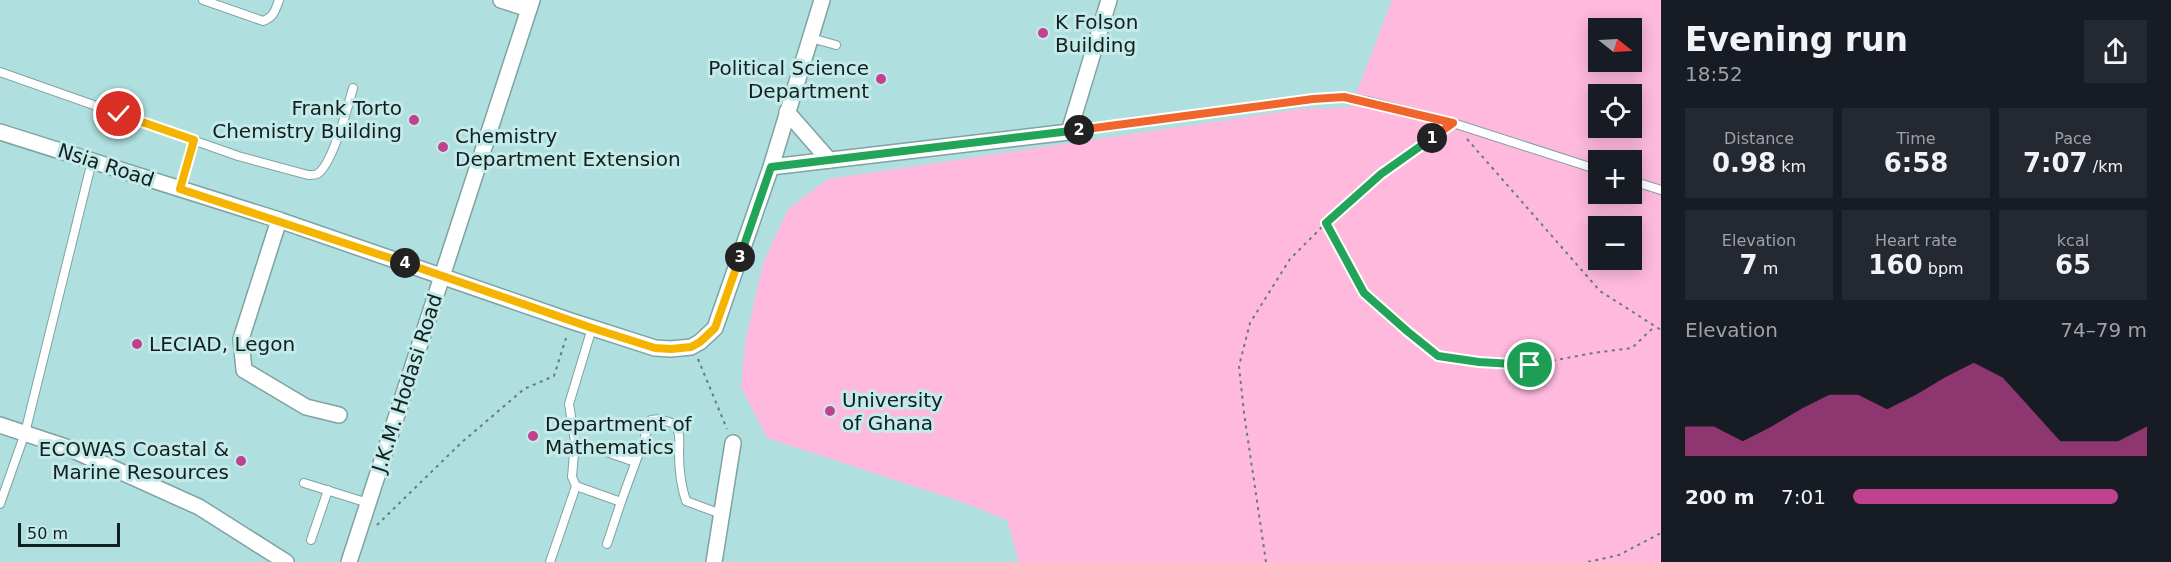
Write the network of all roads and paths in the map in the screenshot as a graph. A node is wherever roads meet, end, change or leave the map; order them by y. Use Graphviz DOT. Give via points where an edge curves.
graph roads {
  1 [pos="202,0"];
  2 [pos="279,0"];
  3 [pos="501,0"];
  4 [pos="822,0"];
  5 [pos="1108,0"];
  6 [pos="531,5"];
  7 [pos="811,38"];
  8 [pos="836,45"];
  9 [pos="0,72"];
  10 [pos="353,88"];
  11 [pos="788,112"];
  12 [pos="1453,123"];
  13 [pos="0,132"];
  14 [pos="1069,132"];
  15 [pos="194,140"];
  16 [pos="92,159"];
  17 [pos="829,160"];
  18 [pos="1588,166"];
  19 [pos="771,167"];
  20 [pos="1642,184"];
  21 [pos="180,189"];
  22 [pos="1661,190"];
  23 [pos="279,220"];
  24 [pos="1326,223"];
  25 [pos="442,275"];
  26 [pos="571,321"];
  27 [pos="1656,326"];
  28 [pos="592,328"];
  29 [pos="1661,330"];
  30 [pos="691,347"];
  31 [pos="339,415"];
  32 [pos="0,425"];
  33 [pos="25,433"];
  34 [pos="575,441"];
  35 [pos="733,443"];
  36 [pos="635,462"];
  37 [pos="304,483"];
  38 [pos="576,486"];
  39 [pos="328,490"];
  40 [pos="621,502"];
  41 [pos="368,503"];
  42 [pos="0,504"];
  43 [pos="721,514"];
  44 [pos="371,530"];
  45 [pos="1661,533"];
  46 [pos="311,540"];
  47 [pos="607,544"];
  48 [pos="286,562"];
  49 [pos="349,562"];
  50 [pos="550,562"];
  51 [pos="714,562"];
  52 [pos="1266,562"];
  53 [pos="1588,562"];
  1 -- 2 [label="lane" via="263,21 271,19"];
  3 -- 6 [label="street"];
  4 -- 7 [label="street"];
  5 -- 14 [label="street"];
  6 -- 25 [label="street, J.K.M. Hodasi Road"];
  7 -- 8 [label="lane"];
  7 -- 11 [label="street"];
  9 -- 15 [label="lane"];
  10 -- 15 [label="lane" via="333,150 316,174 288,170"];
  11 -- 17 [label="street"];
  11 -- 19 [label="street"];
  12 -- 14 [label="lane" via="1344,97"];
  12 -- 18 [label="lane"];
  12 -- 24 [label="path" via="1381,174"];
  12 -- 27 [label="path" via="1600,291"];
  13 -- 16 [label="street, Nsia Road"];
  14 -- 17 [label="street"];
  15 -- 21 [label="lane"];
  16 -- 21 [label="street, Nsia Road"];
  16 -- 33 [label="lane"];
  17 -- 19 [label="street"];
  19 -- 30 [label="street" via="715,328"];
  20 -- 22 [label="lane"];
  21 -- 23 [label="street, Nsia Road"];
  23 -- 25 [label="street, Nsia Road"];
  23 -- 31 [label="street" via="241,339 244,370 306,407"];
  24 -- 27 [label="path" via="1364,293 1438,356 1530,365 1632,348"];
  24 -- 52 [label="path" via="1290,259 1269,290 1250,323 1239,366"];
  25 -- 26 [label="street, Nsia Road"];
  25 -- 41 [label="street, J.K.M. Hodasi Road"];
  26 -- 28 [label="street, Nsia Road"];
  26 -- 44 [label="path" via="554,376 524,389"];
  27 -- 29 [label="path"];
  28 -- 30 [label="street, Nsia Road" via="655,348"];
  28 -- 34 [label="lane" via="569,404"];
  30 -- 35 [label="path"];
  32 -- 33 [label="street"];
  33 -- 42 [label="lane"];
  33 -- 48 [label="street" via="66,447 199,507"];
  34 -- 36 [label="lane"];
  34 -- 38 [label="lane" via="572,477"];
  35 -- 43 [label="street"];
  36 -- 40 [label="lane"];
  36 -- 43 [label="lane" via="651,420 675,424 681,434 681,487 686,501"];
  37 -- 39 [label="lane"];
  38 -- 40 [label="lane"];
  38 -- 50 [label="lane"];
  39 -- 41 [label="lane"];
  39 -- 46 [label="lane"];
  40 -- 47 [label="lane"];
  41 -- 49 [label="street, J.K.M. Hodasi Road"];
  43 -- 51 [label="street"];
  45 -- 53 [label="path" via="1619,555"];
}
